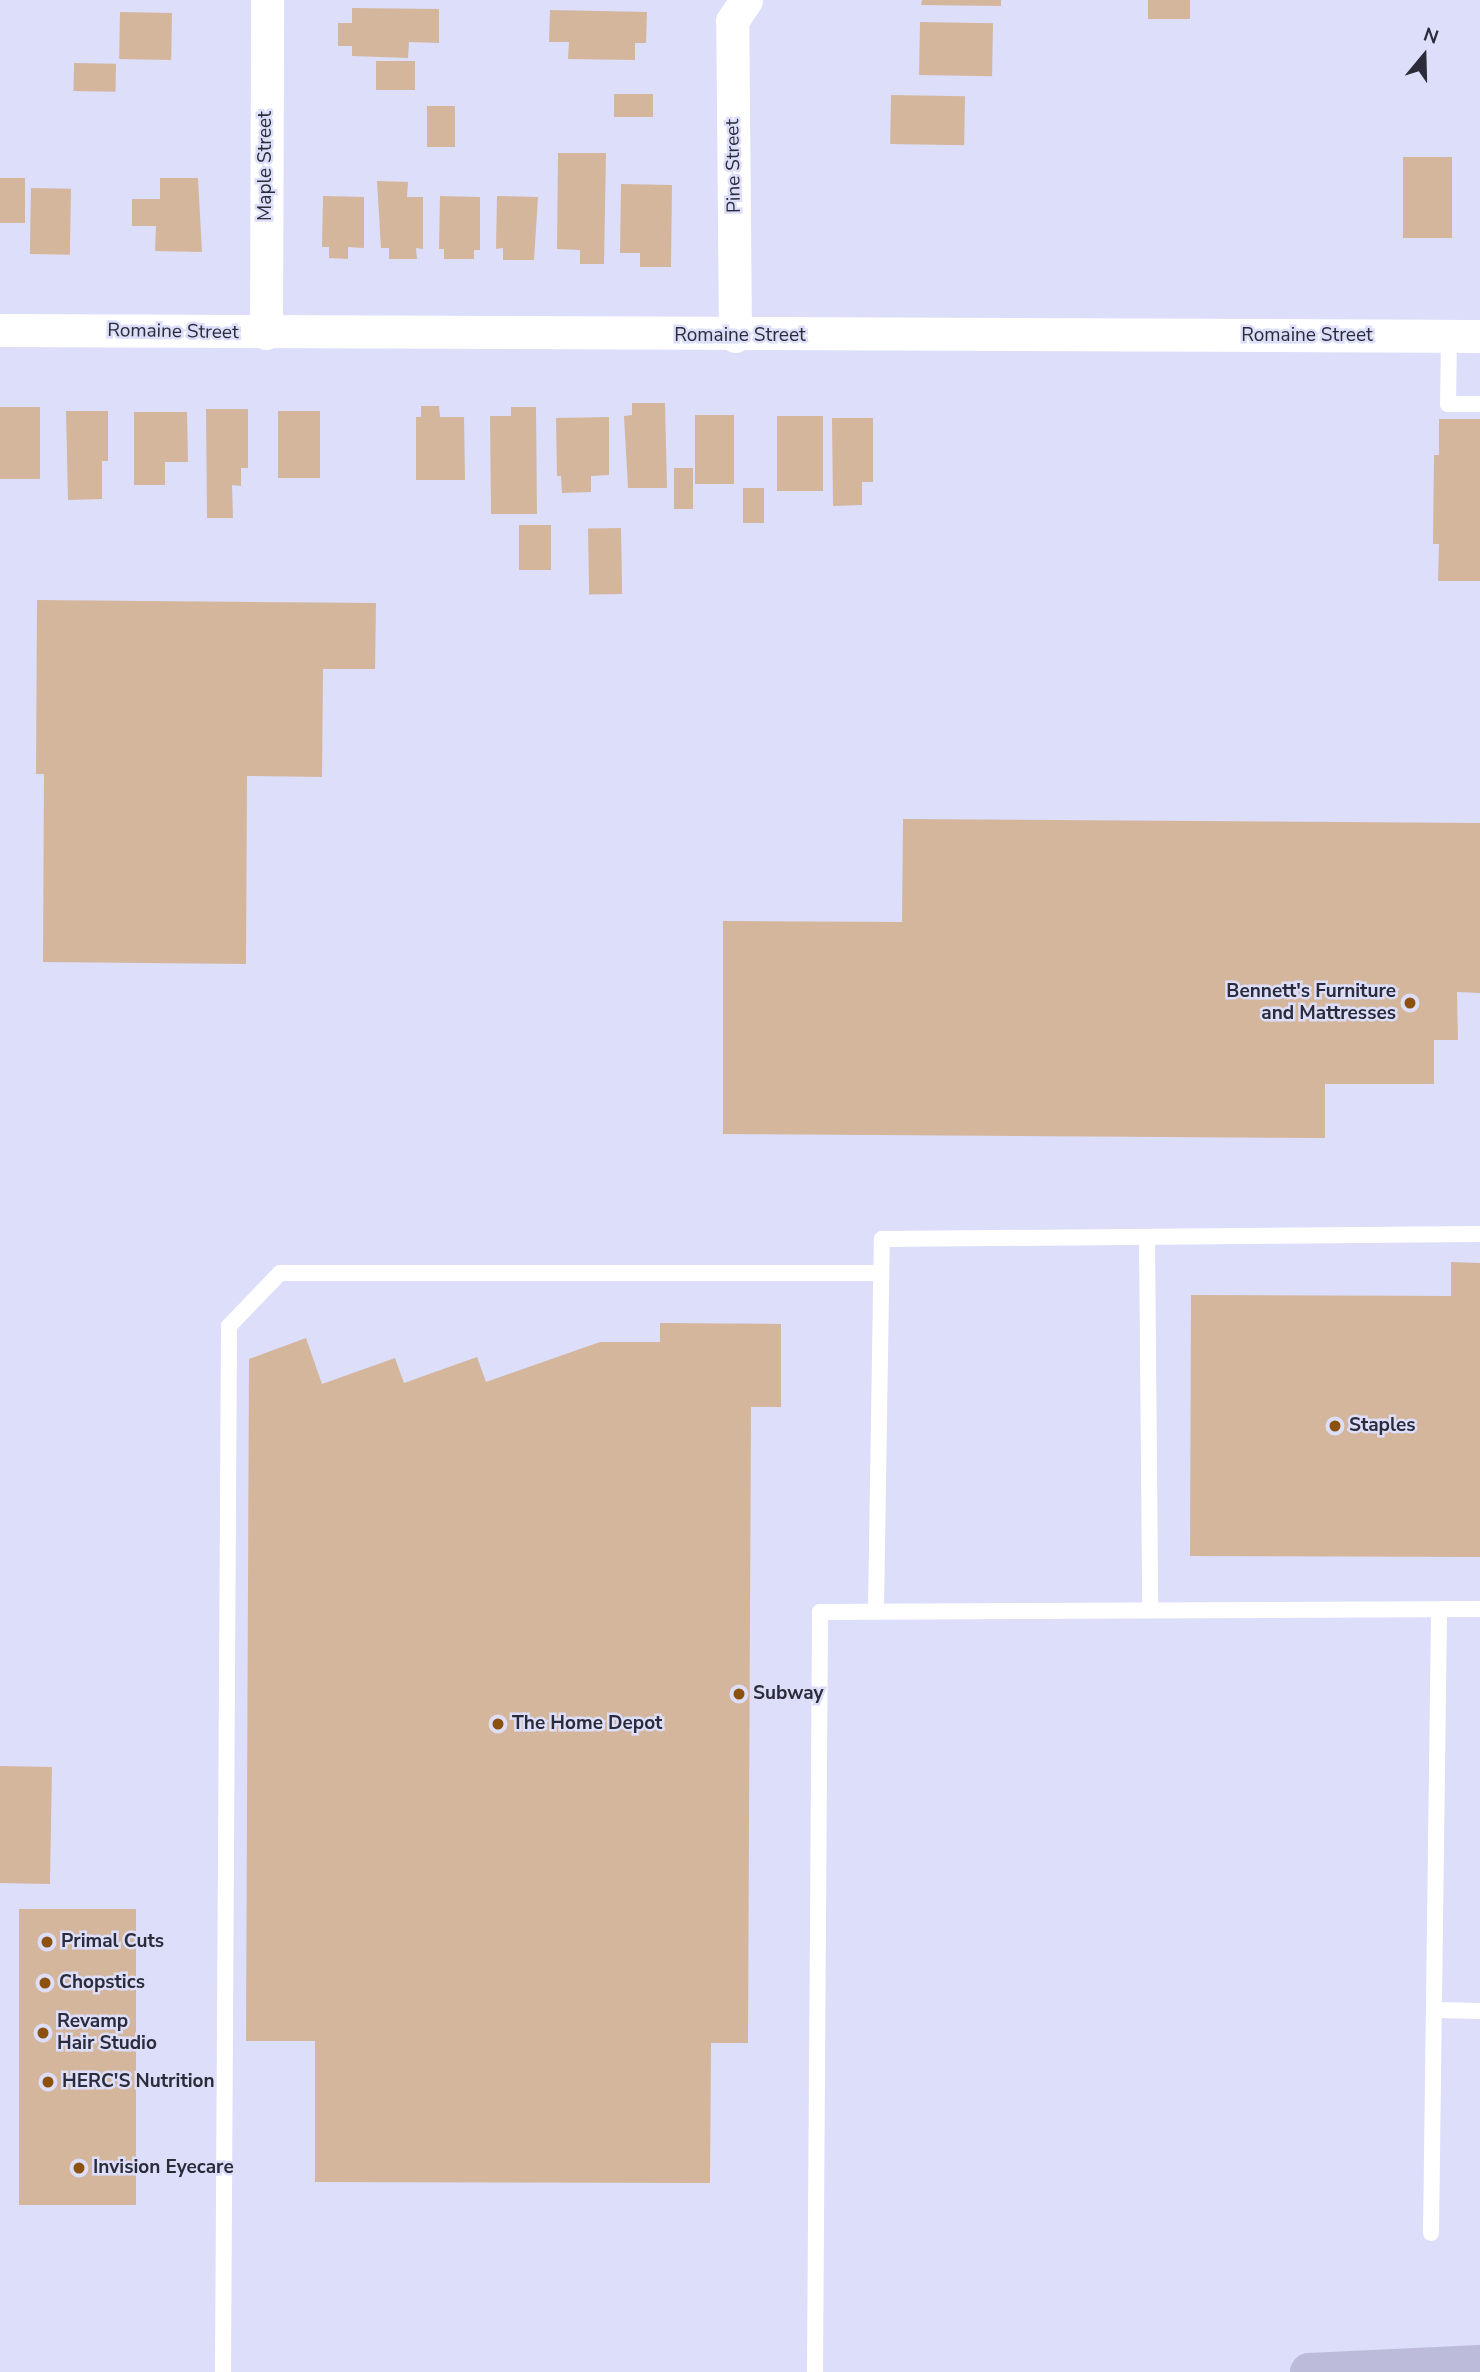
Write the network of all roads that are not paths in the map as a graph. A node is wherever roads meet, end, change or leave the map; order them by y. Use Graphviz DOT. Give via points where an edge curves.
graph roads {
  1 [pos="267,0"];
  2 [pos="746,0"];
  3 [pos="0,330"];
  4 [pos="266,333"];
  5 [pos="735,336"];
  6 [pos="1465,336"];
  7 [pos="1480,404"];
  8 [pos="1480,1234"];
  9 [pos="1147,1237"];
  10 [pos="881,1273"];
  11 [pos="1150,1608"];
  12 [pos="1480,1608"];
  13 [pos="876,1610"];
  14 [pos="1439,1611"];
  15 [pos="1434,2010"];
  16 [pos="1480,2011"];
  17 [pos="1431,2233"];
  18 [pos="1480,2364"];
  19 [pos="223,2372"];
  20 [pos="815,2372"];
  21 [pos="1309,2372"];
  1 -- 4 [label="street, Maple Street"];
  2 -- 5 [label="street, Pine Street" via="732,22"];
  3 -- 4 [label="street, Romaine Street"];
  4 -- 5 [label="street, Romaine Street"];
  5 -- 6 [label="street, Romaine Street"];
  6 -- 7 [label="lane" via="1448,404"];
  8 -- 9 [label="lane"];
  9 -- 10 [label="lane" via="881,1238"];
  9 -- 11 [label="lane"];
  10 -- 13 [label="lane"];
  10 -- 19 [label="lane" via="280,1273 229,1326"];
  11 -- 13 [label="lane"];
  11 -- 14 [label="lane"];
  12 -- 14 [label="lane"];
  13 -- 20 [label="lane" via="820,1612"];
  14 -- 15 [label="lane"];
  15 -- 16 [label="lane"];
  15 -- 17 [label="lane"];
  18 -- 21 [label="main road"];
}
